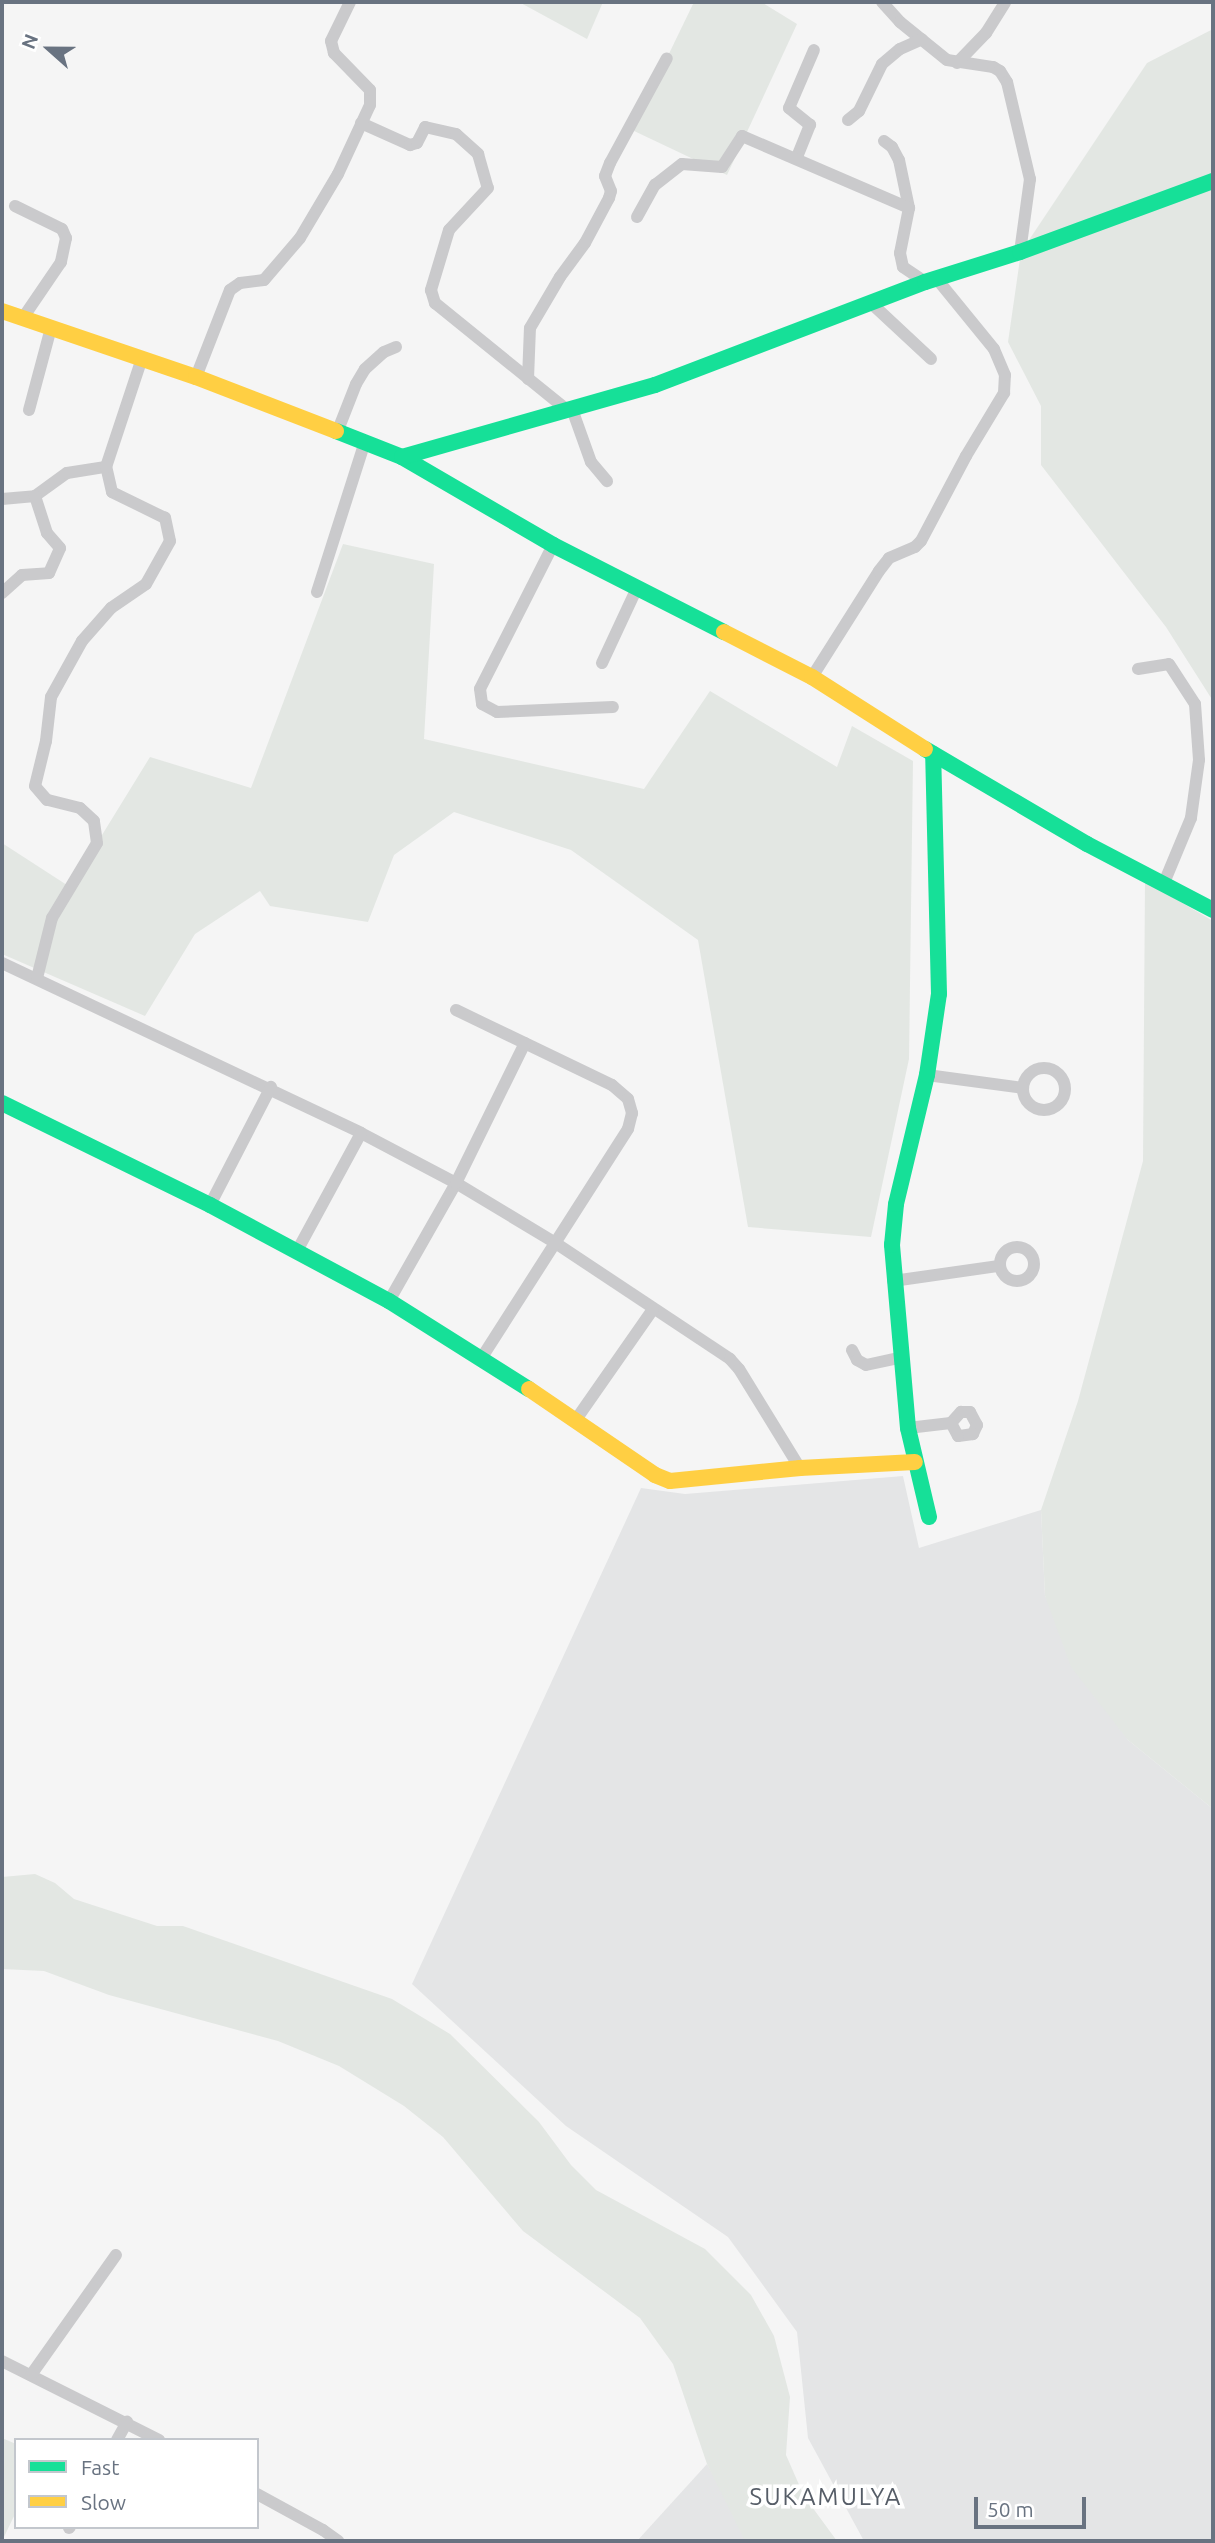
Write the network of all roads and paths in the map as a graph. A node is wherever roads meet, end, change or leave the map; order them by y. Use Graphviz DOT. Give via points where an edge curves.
graph roads {
  1 [pos="350,2"];
  2 [pos="882,2"];
  3 [pos="1005,2"];
  4 [pos="922,39"];
  5 [pos="814,50"];
  6 [pos="667,58"];
  7 [pos="957,63"];
  8 [pos="848,120"];
  9 [pos="361,123"];
  10 [pos="884,141"];
  11 [pos="797,158"];
  12 [pos="1213,181"];
  13 [pos="15,206"];
  14 [pos="909,208"];
  15 [pos="637,217"];
  16 [pos="1020,252"];
  17 [pos="931,280"];
  18 [pos="871,303"];
  19 [pos="2,311"];
  20 [pos="23,318"];
  21 [pos="51,328"];
  22 [pos="396,347"];
  23 [pos="142,358"];
  24 [pos="931,359"];
  25 [pos="196,377"];
  26 [pos="528,379"];
  27 [pos="29,410"];
  28 [pos="569,410"];
  29 [pos="338,430"];
  30 [pos="365,442"];
  31 [pos="402,457"];
  32 [pos="106,467"];
  33 [pos="607,481"];
  34 [pos="35,496"];
  35 [pos="2,499"];
  36 [pos="553,545"];
  37 [pos="637,588"];
  38 [pos="317,592"];
  39 [pos="2,593"];
  40 [pos="602,663"];
  41 [pos="1138,669"];
  42 [pos="812,677"];
  43 [pos="613,707"];
  44 [pos="933,754"];
  45 [pos="1164,883"];
  46 [pos="1213,910"];
  47 [pos="2,963"];
  48 [pos="37,978"];
  49 [pos="456,1010"];
  50 [pos="525,1043"];
  51 [pos="927,1075"];
  52 [pos="271,1087"];
  53 [pos="1023,1088"];
  54 [pos="2,1103"];
  55 [pos="361,1133"];
  56 [pos="456,1183"];
  57 [pos="210,1205"];
  58 [pos="556,1244"];
  59 [pos="297,1251"];
  60 [pos="999,1266"];
  61 [pos="893,1281"];
  62 [pos="389,1301"];
  63 [pos="653,1309"];
  64 [pos="852,1350"];
  65 [pos="482,1357"];
  66 [pos="900,1357"];
  67 [pos="575,1421"];
  68 [pos="951,1423"];
  69 [pos="908,1427"];
  70 [pos="915,1462"];
  71 [pos="800,1468"];
  72 [pos="929,1517"];
  73 [pos="116,2255"];
  74 [pos="2,2361"];
  75 [pos="31,2375"];
  76 [pos="127,2422"];
  77 [pos="118,2438"];
  78 [pos="155,2438"];
  79 [pos="259,2495"];
  80 [pos="338,2541"];
  1 -- 9 [label="street" via="331,41 334,53 370,90 370,105"];
  2 -- 4 [label="street"];
  3 -- 7 [label="street" via="986,33"];
  4 -- 7 [label="street"];
  4 -- 8 [label="street" via="882,64 859,111"];
  5 -- 11 [label="street" via="789,107 810,125"];
  6 -- 26 [label="street" via="610,163 606,176 609,198 530,328"];
  7 -- 16 [label="street" via="993,67 1007,82 1030,179"];
  9 -- 25 [label="street" via="300,238 264,280 240,282 230,290"];
  9 -- 26 [label="street" via="410,145 417,143 425,127 456,134 478,154 488,188 449,230 431,290 442,311"];
  10 -- 14 [label="street" via="899,160"];
  11 -- 14 [label="street"];
  11 -- 15 [label="street" via="742,136 722,167 682,164 655,185"];
  12 -- 16 [label="street"];
  13 -- 20 [label="street" via="62,229 66,238 61,262"];
  14 -- 17 [label="street" via="903,267"];
  16 -- 17 [label="street"];
  17 -- 18 [label="street"];
  17 -- 42 [label="street" via="994,349 1005,376 1004,393 921,541 889,558"];
  18 -- 24 [label="street"];
  18 -- 28 [label="street" via="655,385"];
  19 -- 20 [label="street"];
  20 -- 21 [label="street"];
  21 -- 23 [label="street"];
  21 -- 27 [label="street"];
  22 -- 29 [label="street" via="365,369"];
  23 -- 25 [label="street"];
  23 -- 32 [label="street"];
  25 -- 29 [label="street"];
  26 -- 28 [label="street"];
  28 -- 31 [label="street"];
  28 -- 33 [label="street" via="591,463"];
  29 -- 30 [label="street"];
  30 -- 31 [label="street"];
  30 -- 38 [label="street"];
  31 -- 36 [label="street"];
  32 -- 34 [label="street" via="67,473"];
  32 -- 48 [label="street" via="112,492 165,518 170,541 146,584 111,608 82,641 51,697 35,786 47,800 87,814 94,821 97,843 52,918"];
  34 -- 35 [label="street"];
  34 -- 39 [label="street" via="47,533 60,548 50,573 22,575"];
  36 -- 37 [label="street"];
  36 -- 43 [label="street" via="480,689 482,704 497,712"];
  37 -- 40 [label="street"];
  37 -- 42 [label="street"];
  41 -- 45 [label="street" via="1169,664 1195,704 1199,760 1191,818"];
  42 -- 44 [label="street"];
  44 -- 45 [label="street"];
  44 -- 51 [label="street" via="940,954"];
  45 -- 46 [label="street"];
  47 -- 48 [label="street"];
  48 -- 52 [label="street"];
  49 -- 50 [label="street"];
  50 -- 56 [label="street"];
  50 -- 58 [label="street" via="612,1086 628,1099 632,1113 628,1129"];
  51 -- 53 [label="street"];
  51 -- 61 [label="street" via="896,1204"];
  52 -- 55 [label="street"];
  52 -- 57 [label="street"];
  54 -- 57 [label="street"];
  55 -- 56 [label="street"];
  55 -- 59 [label="street"];
  56 -- 58 [label="street"];
  56 -- 62 [label="street"];
  57 -- 59 [label="street"];
  58 -- 63 [label="street"];
  58 -- 65 [label="street"];
  59 -- 62 [label="street"];
  60 -- 61 [label="street"];
  61 -- 66 [label="street"];
  62 -- 65 [label="street"];
  63 -- 67 [label="street"];
  63 -- 71 [label="street" via="739,1369"];
  64 -- 66 [label="street" via="857,1360 866,1364"];
  65 -- 67 [label="street"];
  66 -- 69 [label="street"];
  67 -- 71 [label="street" via="670,1481"];
  68 -- 69 [label="street"];
  69 -- 70 [label="street"];
  70 -- 71 [label="street"];
  70 -- 72 [label="street"];
  73 -- 75 [label="street"];
  74 -- 75 [label="street"];
  75 -- 76 [label="street"];
  76 -- 77 [label="street"];
  76 -- 78 [label="street"];
  79 -- 80 [label="street"];
}
